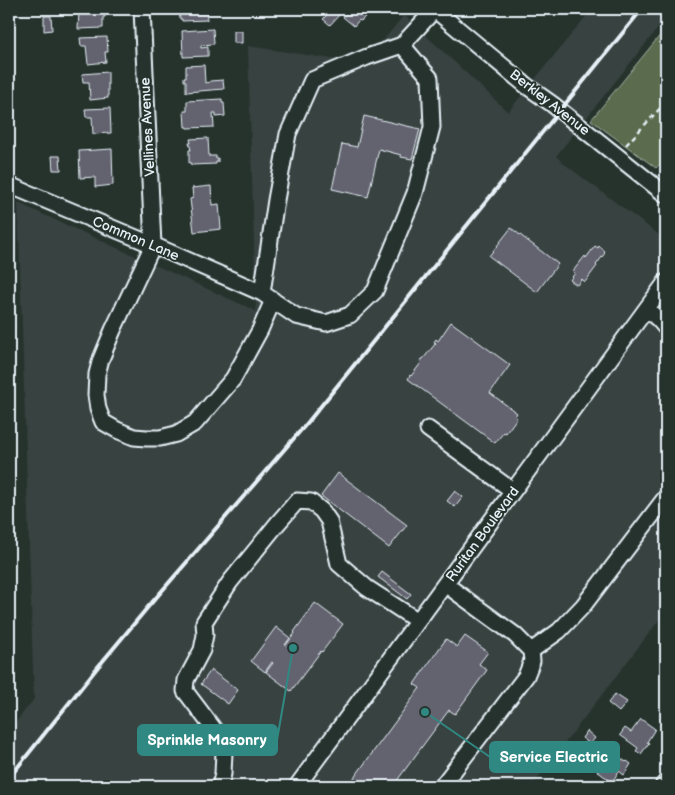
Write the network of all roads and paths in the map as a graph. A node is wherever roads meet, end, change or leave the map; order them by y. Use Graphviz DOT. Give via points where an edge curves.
graph roads {
  1 [pos="142,9"];
  2 [pos="434,9"];
  3 [pos="402,45"];
  4 [pos="666,102"];
  5 [pos="616,155"];
  6 [pos="9,184"];
  7 [pos="666,194"];
  8 [pos="153,245"];
  9 [pos="666,282"];
  10 [pos="268,296"];
  11 [pos="647,309"];
  12 [pos="666,328"];
  13 [pos="428,429"];
  14 [pos="513,491"];
  15 [pos="666,497"];
  16 [pos="446,584"];
  17 [pos="418,622"];
  18 [pos="530,651"];
  19 [pos="666,782"];
  20 [pos="220,786"];
  21 [pos="297,786"];
  22 [pos="442,786"];
  23 [pos="664,786"];
  1 -- 8 [label="street, Vellines Avenue"];
  2 -- 3 [label="street"];
  2 -- 5 [label="street, Berkley Avenue"];
  3 -- 10 [label="street" via="312,80 288,134 276,200"];
  3 -- 10 [label="street, Common Lane" via="430,78 432,127 415,193 375,291 350,315 326,323 296,316"];
  4 -- 5 [label="path"];
  5 -- 7 [label="street, Berkley Avenue"];
  6 -- 8 [label="street, Common Lane"];
  8 -- 10 [label="street, Common Lane"];
  8 -- 10 [label="street" via="113,330 97,374 98,408 103,422 117,430 134,437 160,438 176,434 195,423 233,379 260,330"];
  9 -- 11 [label="street, Ruritan Boulevard"];
  11 -- 12 [label="street"];
  11 -- 14 [label="street, Ruritan Boulevard"];
  13 -- 14 [label="street"];
  14 -- 16 [label="street, Ruritan Boulevard"];
  15 -- 18 [label="street" via="583,606 559,631"];
  16 -- 17 [label="street, Ruritan Boulevard"];
  16 -- 18 [label="street" via="515,635"];
  17 -- 20 [label="street" via="367,588 339,564 329,521 311,502 298,501 230,582 204,622 202,650 186,680 185,692 216,732 224,752"];
  17 -- 21 [label="street, Ruritan Boulevard"];
  18 -- 22 [label="street" via="532,661 526,676"];
  19 -- 23 [label="street"];
}
